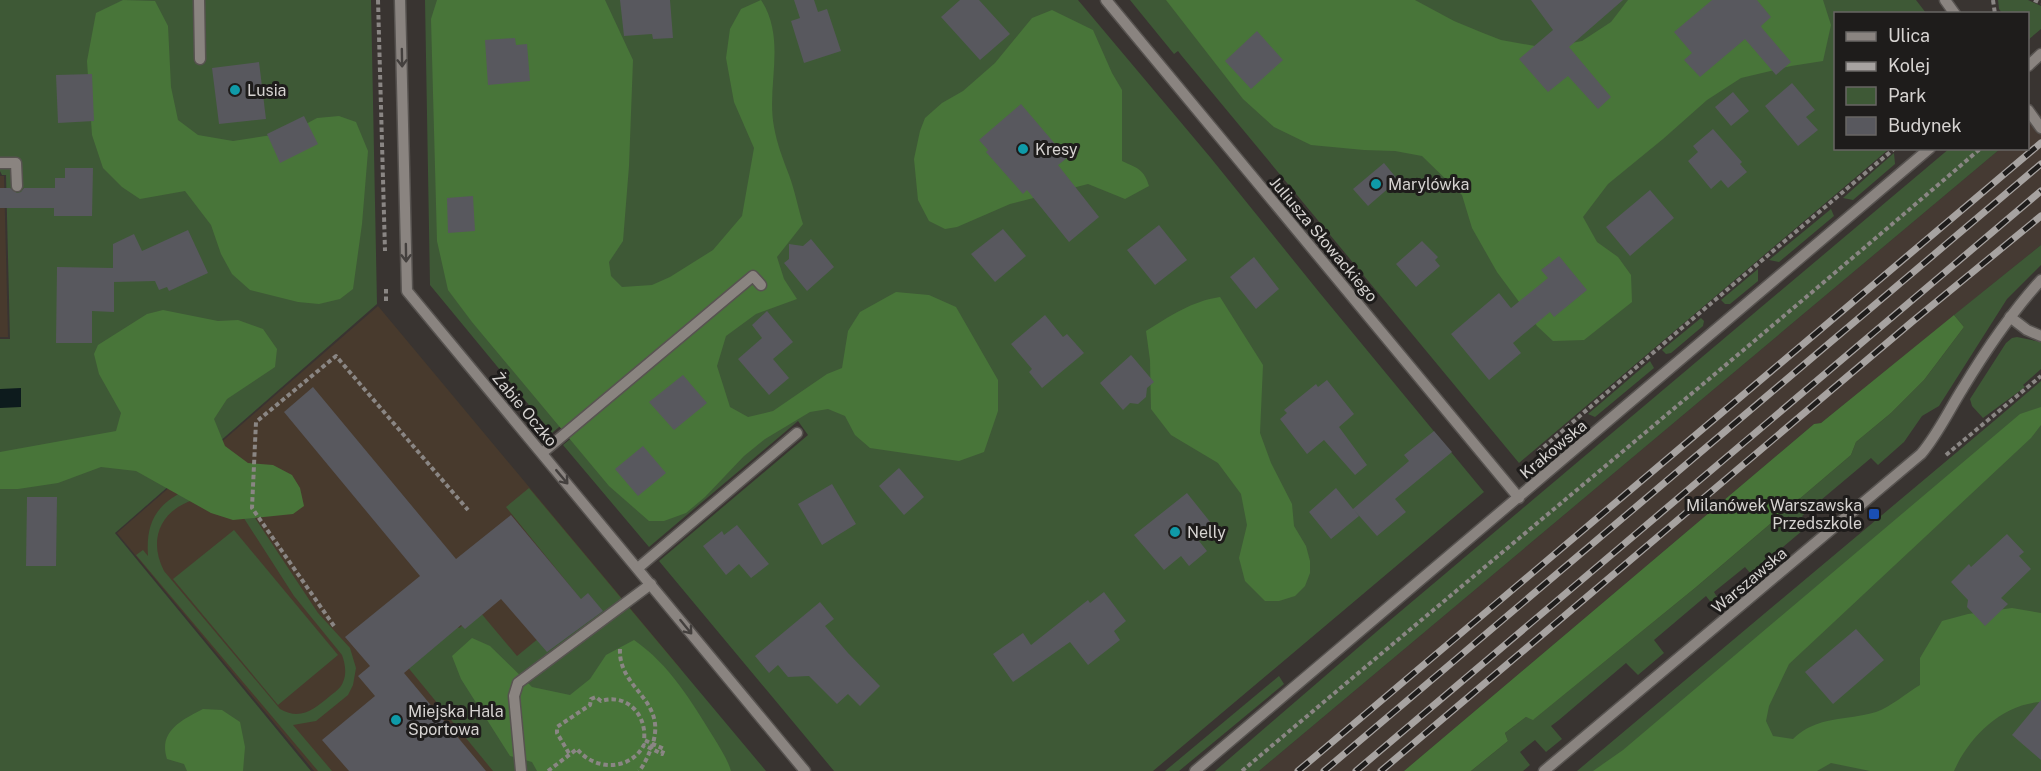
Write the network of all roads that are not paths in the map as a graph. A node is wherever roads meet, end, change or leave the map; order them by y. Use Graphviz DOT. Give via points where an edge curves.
graph roads {
  1 [pos="199,0"];
  2 [pos="400,0"];
  3 [pos="1106,0"];
  4 [pos="2041,54"];
  5 [pos="200,59"];
  6 [pos="2029,65"];
  7 [pos="2029,111"];
  8 [pos="2041,128"];
  9 [pos="1928,150"];
  10 [pos="0,163"];
  11 [pos="16,186"];
  12 [pos="2041,280"];
  13 [pos="761,285"];
  14 [pos="2010,317"];
  15 [pos="2041,336"];
  16 [pos="797,433"];
  17 [pos="542,453"];
  18 [pos="1519,498"];
  19 [pos="638,568"];
  20 [pos="651,584"];
  21 [pos="521,771"];
  22 [pos="805,771"];
  23 [pos="1195,771"];
  24 [pos="1544,771"];
  1 -- 5 [label="street"];
  2 -- 17 [label="street, Żabie Oczko, one-way" via="407,291"];
  3 -- 18 [label="street, Juliusza Słowackiego"];
  4 -- 6 [label="street"];
  7 -- 8 [label="street"];
  9 -- 18 [label="street, Krakowska"];
  10 -- 11 [label="street" via="16,163"];
  12 -- 14 [label="street, Warszawska"];
  13 -- 17 [label="street" via="753,276"];
  14 -- 15 [label="street"];
  14 -- 24 [label="street, Warszawska" via="1916,459"];
  16 -- 19 [label="street"];
  17 -- 19 [label="street, Żabie Oczko, one-way"];
  18 -- 23 [label="street, Krakowska"];
  19 -- 20 [label="street, Żabie Oczko"];
  20 -- 21 [label="street" via="518,683 514,696"];
  20 -- 22 [label="street, Żabie Oczko, one-way"];
}
